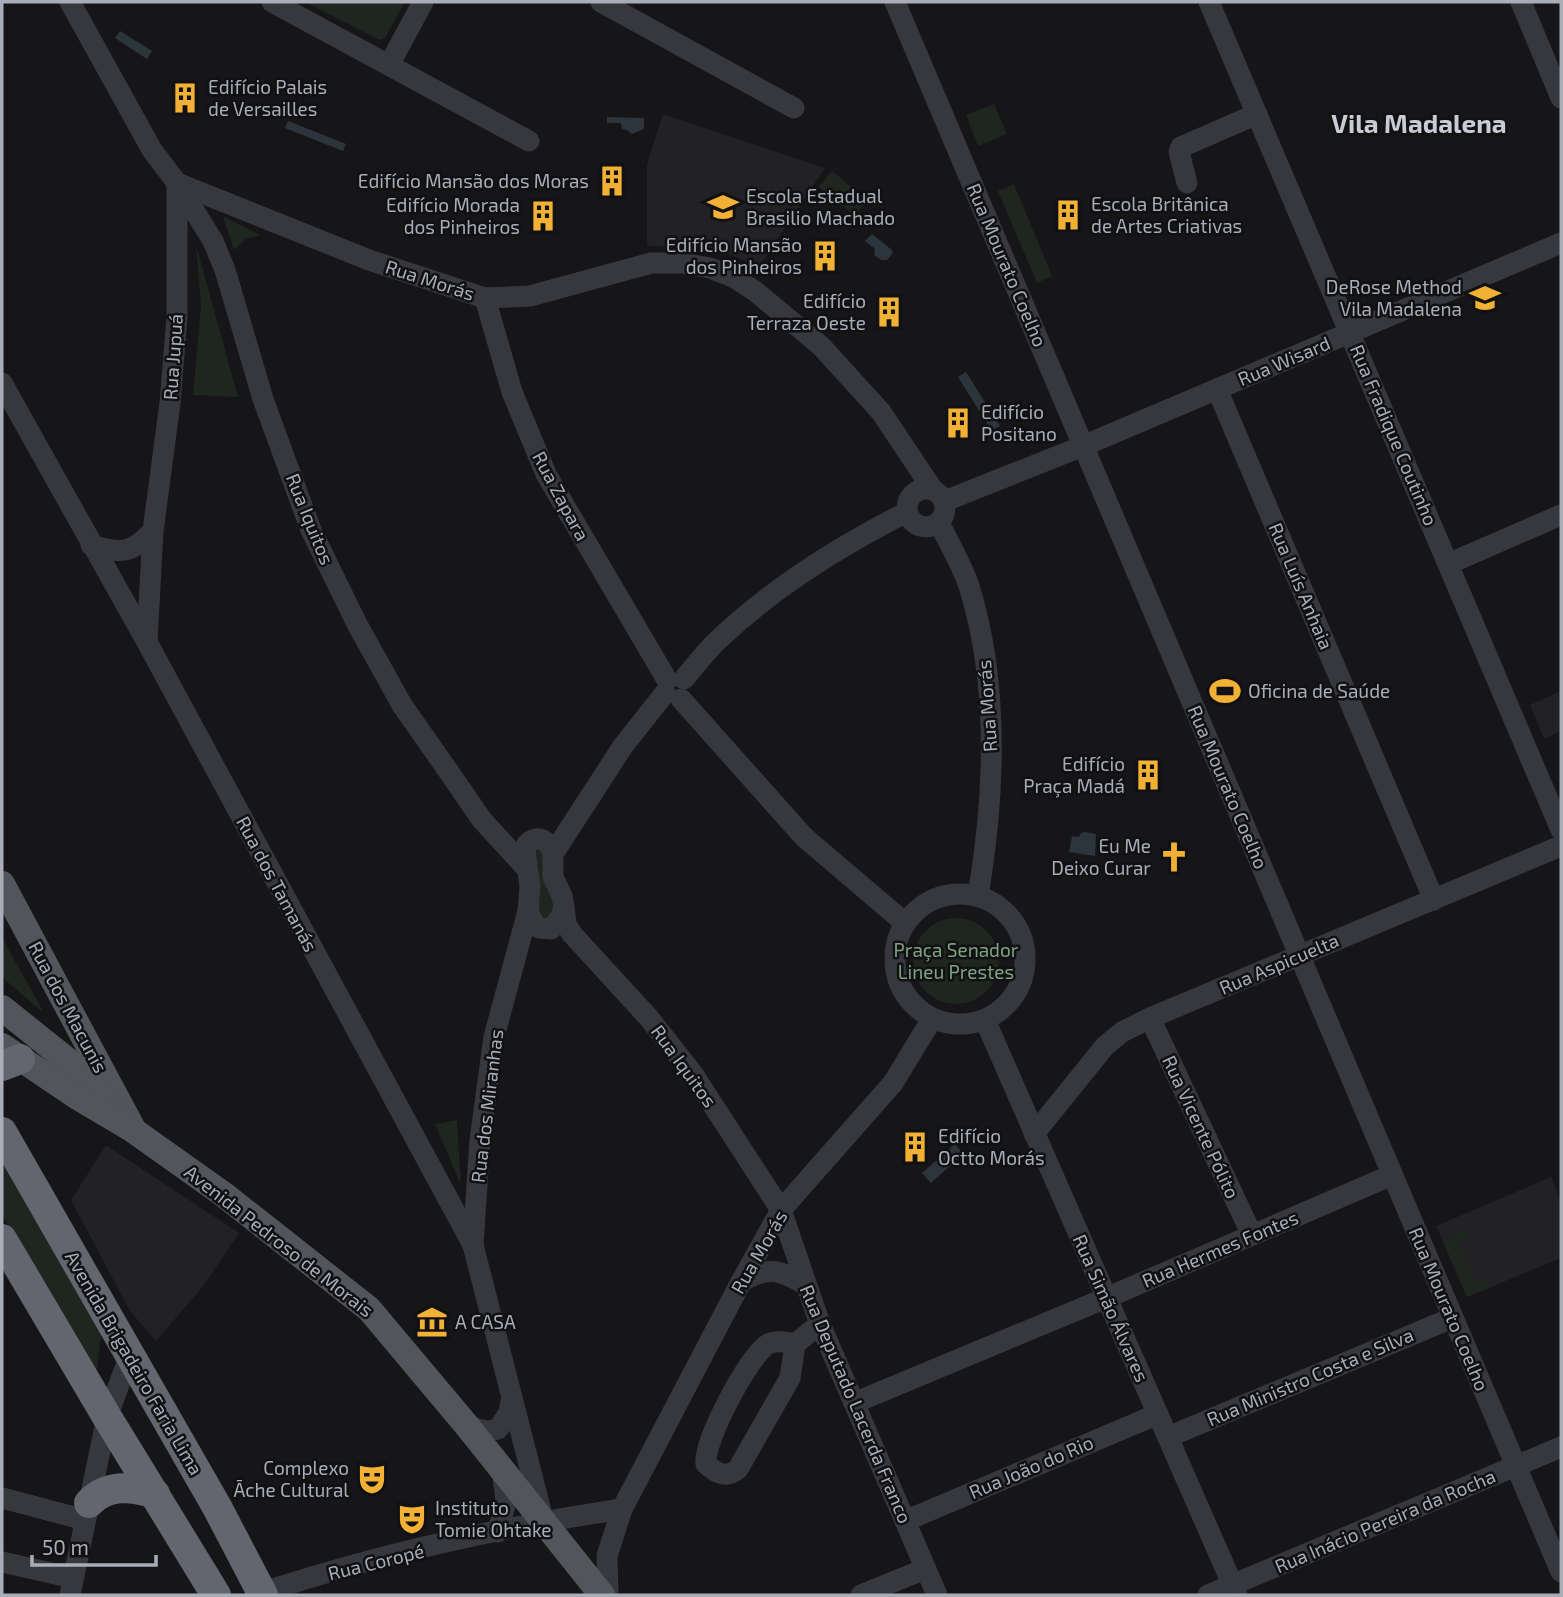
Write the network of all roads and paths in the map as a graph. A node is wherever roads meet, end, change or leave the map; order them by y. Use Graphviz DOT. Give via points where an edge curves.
graph roads {
  1 [pos="70,2"];
  2 [pos="274,2"];
  3 [pos="423,2"];
  4 [pos="601,2"];
  5 [pos="895,2"];
  6 [pos="1209,2"];
  7 [pos="1521,2"];
  8 [pos="389,65"];
  9 [pos="1561,98"];
  10 [pos="794,108"];
  11 [pos="1257,114"];
  12 [pos="530,141"];
  13 [pos="177,183"];
  14 [pos="1187,183"];
  15 [pos="1561,243"];
  16 [pos="485,298"];
  17 [pos="1350,332"];
  18 [pos="2,383"];
  19 [pos="1217,389"];
  20 [pos="1083,446"];
  21 [pos="939,496"];
  22 [pos="907,512"];
  23 [pos="1561,515"];
  24 [pos="939,523"];
  25 [pos="153,531"];
  26 [pos="91,545"];
  27 [pos="1448,564"];
  28 [pos="147,642"];
  29 [pos="674,688"];
  30 [pos="1561,830"];
  31 [pos="492,832"];
  32 [pos="542,845"];
  33 [pos="1561,846"];
  34 [pos="527,869"];
  35 [pos="2,884"];
  36 [pos="978,896"];
  37 [pos="1434,900"];
  38 [pos="564,907"];
  39 [pos="539,923"];
  40 [pos="905,923"];
  41 [pos="572,934"];
  42 [pos="1299,956"];
  43 [pos="2,1008"];
  44 [pos="1150,1018"];
  45 [pos="932,1019"];
  46 [pos="985,1020"];
  47 [pos="8,1057"];
  48 [pos="132,1129"];
  49 [pos="2,1132"];
  50 [pos="1034,1134"];
  51 [pos="1392,1175"];
  52 [pos="781,1210"];
  53 [pos="1252,1235"];
  54 [pos="2,1239"];
  55 [pos="473,1245"];
  56 [pos="741,1282"];
  57 [pos="806,1285"];
  58 [pos="1107,1298"];
  59 [pos="1452,1318"];
  60 [pos="820,1324"];
  61 [pos="795,1344"];
  62 [pos="130,1355"];
  63 [pos="511,1401"];
  64 [pos="854,1403"];
  65 [pos="1158,1414"];
  66 [pos="107,1417"];
  67 [pos="468,1427"];
  68 [pos="1168,1437"];
  69 [pos="1561,1447"];
  70 [pos="1516,1467"];
  71 [pos="502,1470"];
  72 [pos="155,1494"];
  73 [pos="2,1498"];
  74 [pos="622,1509"];
  75 [pos="87,1511"];
  76 [pos="544,1521"];
  77 [pos="905,1521"];
  78 [pos="498,1532"];
  79 [pos="2,1562"];
  80 [pos="925,1570"];
  81 [pos="1561,1572"];
  82 [pos="71,1587"];
  83 [pos="298,1589"];
  84 [pos="1235,1590"];
  85 [pos="261,1594"];
  86 [pos="216,1595"];
  87 [pos="602,1595"];
  88 [pos="608,1595"];
  89 [pos="861,1595"];
  90 [pos="937,1595"];
  91 [pos="1208,1595"];
  1 -- 13 [label="street" via="152,150"];
  2 -- 8 [label="street"];
  3 -- 8 [label="street"];
  4 -- 10 [label="street"];
  5 -- 20 [label="street, Rua Mourato Coelho"];
  6 -- 11 [label="street, Rua Fradique Coutinho"];
  7 -- 9 [label="street"];
  8 -- 12 [label="street"];
  11 -- 14 [label="street" via="1181,147"];
  11 -- 17 [label="street, Rua Fradique Coutinho"];
  13 -- 16 [label="street, Rua Morás" via="369,260"];
  13 -- 25 [label="street, Rua Jupuá" via="177,317"];
  13 -- 31 [label="street, Rua Iquitos" via="214,241 263,398 311,530 402,705"];
  15 -- 17 [label="street, Rua Wisard"];
  16 -- 21 [label="street, Rua Morás" via="530,296 651,263 682,263 733,277 830,355 881,412"];
  16 -- 29 [label="street, Rua Zapara" via="512,392 545,474"];
  17 -- 19 [label="street, Rua Wisard"];
  17 -- 27 [label="street, Rua Fradique Coutinho"];
  18 -- 26 [label="street, Rua dos Tamanás"];
  19 -- 20 [label="street, Rua Wisard"];
  19 -- 37 [label="street, Rua Luís Anhaia"];
  20 -- 21 [label="street"];
  20 -- 42 [label="street, Rua Mourato Coelho"];
  21 -- 22 [label="street" via="921,489 907,503"];
  21 -- 24 [label="street" via="945,513"];
  22 -- 24 [label="street" via="923,527"];
  22 -- 29 [label="street" via="822,559 771,596 718,639"];
  23 -- 27 [label="street"];
  24 -- 36 [label="street, Rua Morás" via="968,584 988,686 992,788"];
  25 -- 26 [label="street" via="127,550"];
  25 -- 28 [label="street, Rua Jupuá"];
  26 -- 28 [label="street, Rua dos Tamanás"];
  27 -- 30 [label="street, Rua Fradique Coutinho"];
  28 -- 55 [label="street, Rua dos Tamanás"];
  29 -- 32 [label="street" via="622,746 566,831"];
  29 -- 40 [label="street, Rua Zapara" via="804,837"];
  31 -- 32 [label="street"];
  31 -- 34 [label="street, Rua Iquitos"];
  32 -- 34 [label="street" via="525,851"];
  32 -- 38 [label="street, Rua Iquitos"];
  33 -- 37 [label="street, Rua Aspicuelta"];
  34 -- 39 [label="street"];
  35 -- 48 [label="main road, Rua dos Macunis"];
  36 -- 40 [label="street" via="937,898"];
  36 -- 46 [label="street" via="999,906 1015,923 1024,944 1025,967 1018,989 1004,1007"];
  37 -- 42 [label="street, Rua Aspicuelta"];
  38 -- 39 [label="street" via="561,917"];
  38 -- 41 [label="street, Rua Iquitos"];
  39 -- 41 [label="street"];
  39 -- 55 [label="street, Rua dos Miranhas" via="512,968 494,1038"];
  40 -- 45 [label="street" via="894,959 897,977 911,1002"];
  41 -- 52 [label="street, Rua Iquitos" via="693,1074"];
  42 -- 44 [label="street, Rua Aspicuelta"];
  42 -- 51 [label="street, Rua Mourato Coelho"];
  43 -- 48 [label="main road, Avenida Pedroso de Morais" via="72,1064"];
  44 -- 50 [label="street, Rua Aspicuelta" via="1105,1046"];
  44 -- 53 [label="street, Rua Vicente Pólito"];
  45 -- 46 [label="street" via="950,1024"];
  45 -- 52 [label="street, Rua Morás" via="893,1083"];
  46 -- 50 [label="street, Rua Simão Álvares"];
  47 -- 48 [label="main road, Avenida Pedroso de Morais"];
  48 -- 67 [label="main road, Avenida Pedroso de Morais" via="369,1309"];
  49 -- 62 [label="highway, Avenida Brigadeiro Faria Lima"];
  50 -- 58 [label="street, Rua Simão Álvares"];
  51 -- 53 [label="street, Rua Hermes Fontes"];
  51 -- 59 [label="street, Rua Mourato Coelho"];
  52 -- 56 [label="street, Rua Morás"];
  52 -- 57 [label="street, Rua Deputado Lacerda Franco"];
  53 -- 58 [label="street, Rua Hermes Fontes"];
  54 -- 66 [label="highway"];
  55 -- 63 [label="street, Rua dos Tamanás"];
  56 -- 57 [label="street" via="770,1270"];
  56 -- 74 [label="street, Rua Morás"];
  57 -- 60 [label="street, Rua Deputado Lacerda Franco"];
  58 -- 64 [label="street, Rua Hermes Fontes"];
  58 -- 65 [label="street, Rua Simão Álvares"];
  59 -- 68 [label="street, Rua Ministro Costa e Silva"];
  59 -- 70 [label="street, Rua Mourato Coelho"];
  60 -- 61 [label="street"];
  60 -- 64 [label="street, Rua Deputado Lacerda Franco"];
  61 -- 61 [label="street" via="790,1378 738,1469 723,1475 712,1469 706,1464 708,1443 748,1367 771,1342"];
  62 -- 66 [label="street"];
  62 -- 85 [label="highway, Avenida Brigadeiro Faria Lima" via="218,1507"];
  63 -- 67 [label="street" via="498,1429"];
  63 -- 76 [label="street, Rua dos Tamanás"];
  64 -- 77 [label="street, Rua Deputado Lacerda Franco"];
  65 -- 68 [label="street, Rua Simão Álvares"];
  65 -- 77 [label="street, Rua João do Rio"];
  66 -- 72 [label="highway"];
  66 -- 75 [label="street"];
  67 -- 71 [label="main road, Avenida Pedroso de Morais"];
  68 -- 84 [label="street, Rua Simão Álvares"];
  69 -- 70 [label="street, Rua Inácio Pereira da Rocha"];
  70 -- 81 [label="street, Rua Mourato Coelho"];
  70 -- 84 [label="street, Rua Inácio Pereira da Rocha"];
  71 -- 76 [label="main road, Avenida Pedroso de Morais"];
  71 -- 78 [label="street" via="506,1501"];
  72 -- 75 [label="highway" via="113,1489 96,1495"];
  72 -- 86 [label="highway"];
  73 -- 75 [label="street"];
  74 -- 76 [label="street"];
  74 -- 88 [label="street, Rua Morás" via="607,1556"];
  75 -- 82 [label="street"];
  76 -- 78 [label="street, Rua Coropé"];
  76 -- 87 [label="main road, Avenida Pedroso de Morais"];
  77 -- 80 [label="street, Rua Deputado Lacerda Franco"];
  78 -- 83 [label="street, Rua Coropé" via="356,1565"];
  79 -- 82 [label="street"];
  80 -- 89 [label="street"];
  80 -- 90 [label="street, Rua Deputado Lacerda Franco"];
  83 -- 85 [label="street, Rua Coropé"];
  84 -- 91 [label="street, Rua Inácio Pereira da Rocha"];
}
